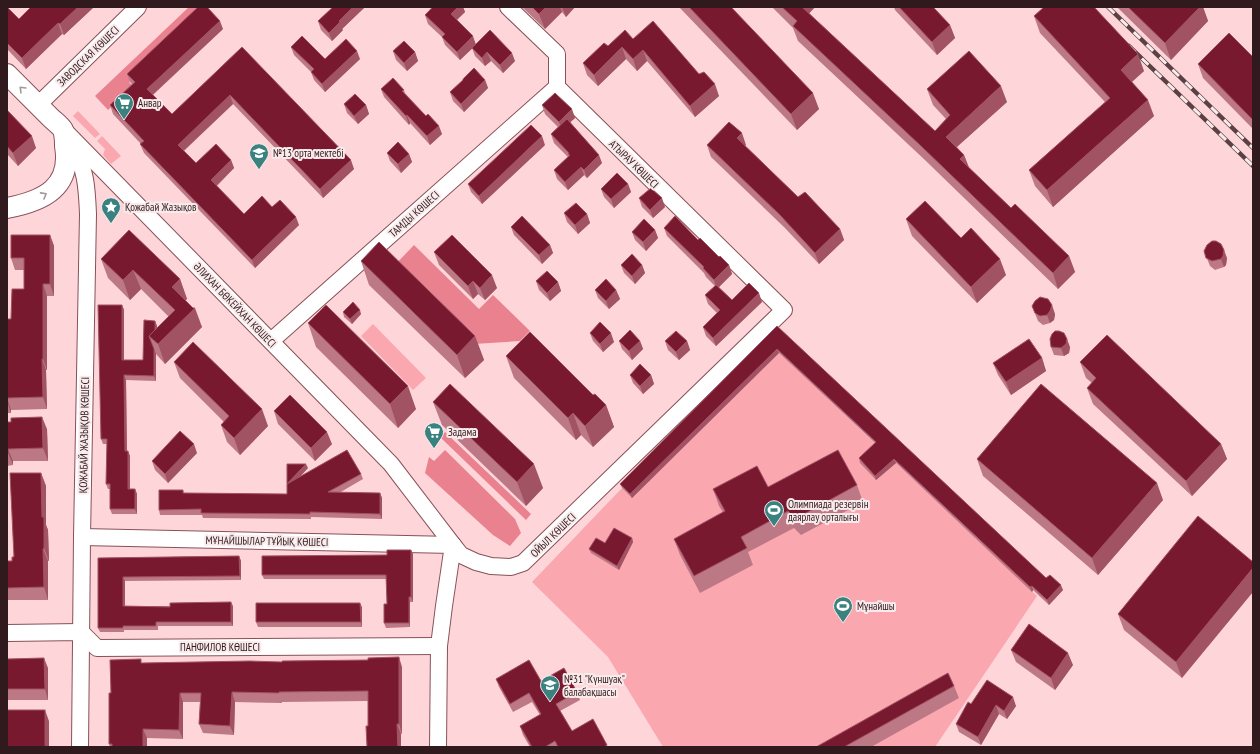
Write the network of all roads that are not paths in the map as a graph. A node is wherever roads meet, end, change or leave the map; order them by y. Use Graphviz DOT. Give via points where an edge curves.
graph roads {
  1 [pos="138,7"];
  2 [pos="508,7"];
  3 [pos="7,74"];
  4 [pos="557,87"];
  5 [pos="38,105"];
  6 [pos="63,130"];
  7 [pos="7,208"];
  8 [pos="784,310"];
  9 [pos="271,341"];
  10 [pos="82,537"];
  11 [pos="453,545"];
  12 [pos="81,632"];
  13 [pos="7,633"];
  14 [pos="439,646"];
  15 [pos="80,747"];
  16 [pos="438,747"];
  1 -- 5 [label="street, ЗАВОДСКАЯ КӨШЕСІ"];
  2 -- 4 [label="street" via="557,54"];
  5 -- 3 [label="main road, ӘЛИХАН БӨКЕЙХАН КӨШЕСІ, one-way"];
  4 -- 8 [label="street, АТЫРАУ КӨШЕСІ"];
  4 -- 9 [label="street, ТАМДЫ КӨШЕСІ"];
  5 -- 6 [label="main road, ӘЛИХАН БӨКЕЙХАН КӨШЕСІ"];
  7 -- 6 [label="main road, one-way" via="42,196 61,181 67,161"];
  6 -- 9 [label="street, ӘЛИХАН БӨКЕЙХАН КӨШЕСІ"];
  6 -- 10 [label="street, ҚОЖАБАЙ ЖАЗЫҚОВ КӨШЕСІ" via="85,173 88,214"];
  8 -- 11 [label="street, ОЙЫЛ КӨШЕСІ" via="523,563 511,567 491,566 461,555"];
  9 -- 11 [label="street, ӘЛИХАН БӨКЕЙХАН КӨШЕСІ" via="391,464"];
  10 -- 11 [label="street, МҰНАЙШЫЛАР ТҰЙЫҚ КӨШЕСІ"];
  10 -- 12 [label="street, ҚОЖАБАЙ ЖАЗЫҚОВ КӨШЕСІ"];
  11 -- 14 [label="street"];
  12 -- 13 [label="street"];
  12 -- 14 [label="street, ПАНФИЛОВ КӨШЕСІ" via="97,648"];
  12 -- 15 [label="street, ҚОЖАБАЙ ЖАЗЫҚОВ КӨШЕСІ"];
  14 -- 16 [label="street"];
}
